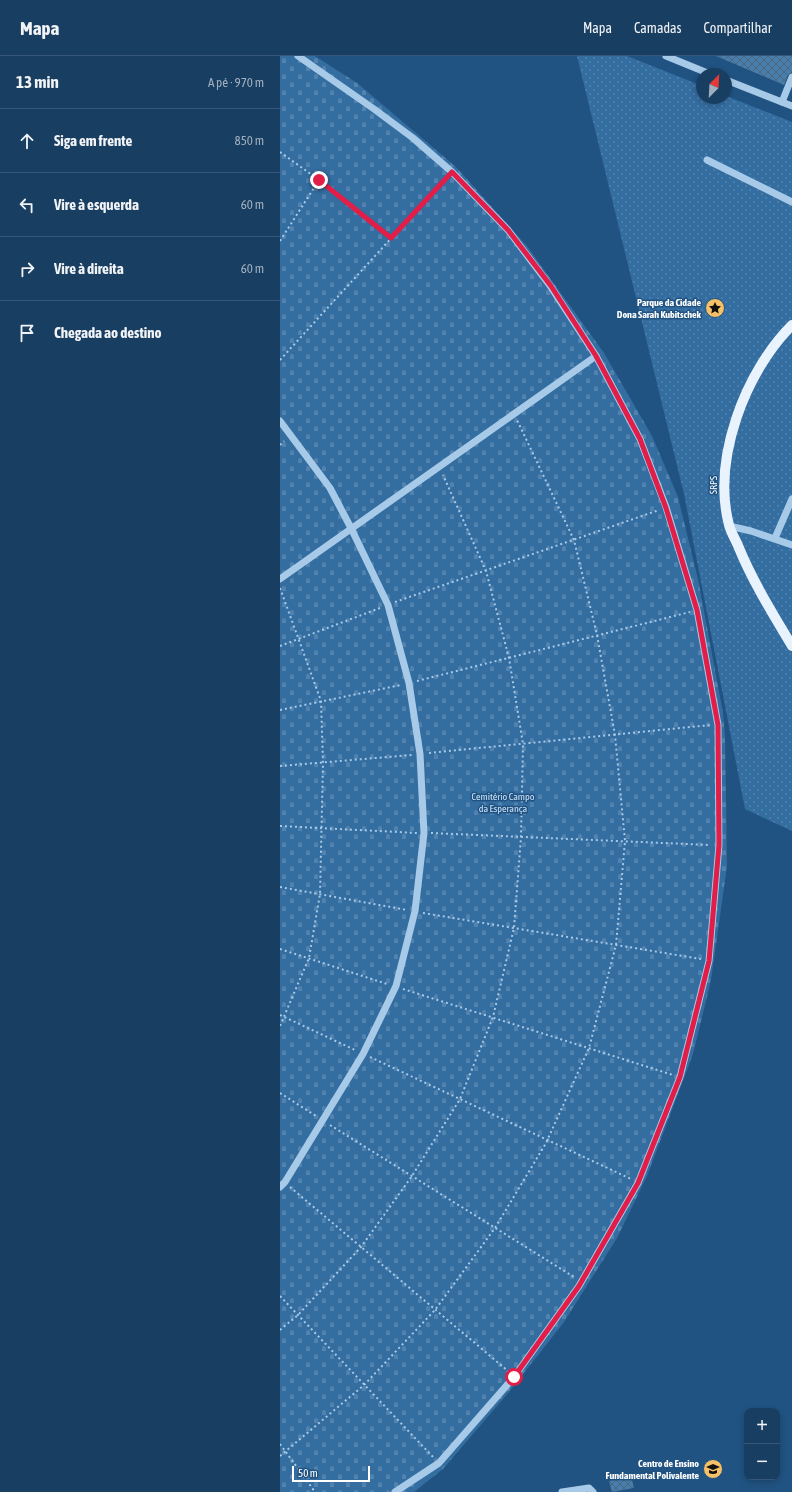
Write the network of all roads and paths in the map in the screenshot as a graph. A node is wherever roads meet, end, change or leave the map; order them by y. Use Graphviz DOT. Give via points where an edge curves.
graph roads {
  1 [pos="298,56"];
  2 [pos="666,56"];
  3 [pos="696,68"];
  4 [pos="792,77"];
  5 [pos="732,82"];
  6 [pos="782,102"];
  7 [pos="792,106"];
  8 [pos="280,152"];
  9 [pos="707,160"];
  10 [pos="452,172"];
  11 [pos="319,180"];
  12 [pos="792,202"];
  13 [pos="391,238"];
  14 [pos="280,241"];
  15 [pos="792,326"];
  16 [pos="596,356"];
  17 [pos="280,360"];
  18 [pos="514,414"];
  19 [pos="280,421"];
  20 [pos="439,467"];
  21 [pos="792,499"];
  22 [pos="666,508"];
  23 [pos="730,526"];
  24 [pos="351,528"];
  25 [pos="775,538"];
  26 [pos="574,540"];
  27 [pos="792,545"];
  28 [pos="486,570"];
  29 [pos="280,579"];
  30 [pos="280,588"];
  31 [pos="388,605"];
  32 [pos="697,610"];
  33 [pos="597,635"];
  34 [pos="300,638"];
  35 [pos="280,646"];
  36 [pos="792,646"];
  37 [pos="509,658"];
  38 [pos="409,683"];
  39 [pos="321,701"];
  40 [pos="280,710"];
  41 [pos="718,725"];
  42 [pos="615,735"];
  43 [pos="523,744"];
  44 [pos="420,754"];
  45 [pos="323,763"];
  46 [pos="280,766"];
  47 [pos="280,826"];
  48 [pos="322,828"];
  49 [pos="424,833"];
  50 [pos="521,837"];
  51 [pos="625,841"];
  52 [pos="719,845"];
  53 [pos="280,887"];
  54 [pos="320,894"];
  55 [pos="415,911"];
  56 [pos="514,928"];
  57 [pos="616,945"];
  58 [pos="280,949"];
  59 [pos="309,958"];
  60 [pos="709,961"];
  61 [pos="396,986"];
  62 [pos="280,1016"];
  63 [pos="492,1017"];
  64 [pos="285,1018"];
  65 [pos="280,1026"];
  66 [pos="589,1048"];
  67 [pos="363,1054"];
  68 [pos="680,1077"];
  69 [pos="280,1093"];
  70 [pos="460,1099"];
  71 [pos="322,1121"];
  72 [pos="548,1140"];
  73 [pos="412,1176"];
  74 [pos="638,1183"];
  75 [pos="282,1184"];
  76 [pos="495,1228"];
  77 [pos="361,1247"];
  78 [pos="581,1282"];
  79 [pos="280,1296"];
  80 [pos="435,1310"];
  81 [pos="298,1315"];
  82 [pos="280,1330"];
  83 [pos="514,1377"];
  84 [pos="364,1385"];
  85 [pos="280,1444"];
  86 [pos="286,1452"];
  87 [pos="280,1456"];
  88 [pos="438,1463"];
  89 [pos="583,1490"];
  90 [pos="315,1492"];
  91 [pos="395,1492"];
  92 [pos="562,1492"];
  93 [pos="593,1492"];
  1 -- 10 [label="lane" via="380,113"];
  2 -- 3 [label="lane"];
  4 -- 6 [label="lane"];
  5 -- 6 [label="lane"];
  6 -- 7 [label="lane"];
  8 -- 11 [label="path"];
  9 -- 12 [label="lane"];
  10 -- 13 [label="path"];
  10 -- 16 [label="lane" via="512,236 551,286"];
  11 -- 13 [label="path"];
  11 -- 14 [label="path"];
  13 -- 17 [label="path"];
  15 -- 23 [label="main road, SRPS" via="779,339 754,374 735,420 725,473 724,494"];
  16 -- 18 [label="lane"];
  16 -- 22 [label="lane" via="640,439"];
  18 -- 20 [label="lane"];
  18 -- 26 [label="path"];
  19 -- 24 [label="lane" via="330,488"];
  20 -- 24 [label="lane"];
  20 -- 28 [label="path"];
  21 -- 25 [label="lane"];
  22 -- 26 [label="path"];
  22 -- 32 [label="lane"];
  23 -- 25 [label="lane"];
  23 -- 36 [label="main road, SRPS" via="750,575"];
  24 -- 29 [label="lane"];
  24 -- 31 [label="lane"];
  25 -- 27 [label="lane"];
  26 -- 28 [label="path"];
  26 -- 33 [label="path"];
  28 -- 31 [label="path"];
  28 -- 37 [label="path"];
  30 -- 34 [label="path"];
  31 -- 34 [label="path"];
  31 -- 38 [label="lane"];
  32 -- 33 [label="path"];
  32 -- 41 [label="lane"];
  33 -- 37 [label="path"];
  33 -- 42 [label="path"];
  34 -- 35 [label="path"];
  34 -- 39 [label="path"];
  37 -- 38 [label="path"];
  37 -- 43 [label="path"];
  38 -- 39 [label="path"];
  38 -- 44 [label="lane"];
  39 -- 40 [label="path"];
  39 -- 45 [label="path"];
  41 -- 42 [label="path"];
  41 -- 52 [label="lane"];
  42 -- 43 [label="path"];
  42 -- 51 [label="path"];
  43 -- 44 [label="path"];
  43 -- 50 [label="path"];
  44 -- 45 [label="path"];
  44 -- 49 [label="lane"];
  45 -- 46 [label="path"];
  45 -- 48 [label="path"];
  47 -- 48 [label="path"];
  48 -- 49 [label="path"];
  48 -- 54 [label="path"];
  49 -- 50 [label="path"];
  49 -- 55 [label="lane"];
  50 -- 51 [label="path"];
  50 -- 56 [label="path"];
  51 -- 52 [label="path"];
  51 -- 57 [label="path"];
  52 -- 60 [label="lane"];
  53 -- 54 [label="path"];
  54 -- 55 [label="path"];
  54 -- 59 [label="path"];
  55 -- 56 [label="path"];
  55 -- 61 [label="lane"];
  56 -- 57 [label="path"];
  56 -- 63 [label="path"];
  57 -- 60 [label="path"];
  57 -- 66 [label="path"];
  58 -- 59 [label="path"];
  59 -- 61 [label="path"];
  59 -- 64 [label="path"];
  60 -- 68 [label="lane"];
  61 -- 63 [label="path"];
  61 -- 67 [label="lane"];
  62 -- 64 [label="path"];
  63 -- 66 [label="path"];
  63 -- 70 [label="path"];
  64 -- 65 [label="path"];
  64 -- 67 [label="path"];
  66 -- 68 [label="path"];
  66 -- 72 [label="path"];
  67 -- 70 [label="path"];
  67 -- 71 [label="lane"];
  68 -- 74 [label="lane"];
  69 -- 71 [label="path"];
  70 -- 72 [label="path"];
  70 -- 73 [label="path"];
  71 -- 73 [label="path"];
  71 -- 75 [label="lane"];
  72 -- 74 [label="path"];
  72 -- 76 [label="path"];
  73 -- 76 [label="path"];
  73 -- 77 [label="path"];
  74 -- 78 [label="lane"];
  75 -- 77 [label="path"];
  76 -- 78 [label="path"];
  76 -- 80 [label="path"];
  77 -- 80 [label="path"];
  77 -- 81 [label="path"];
  78 -- 83 [label="lane"];
  79 -- 81 [label="path"];
  80 -- 83 [label="path"];
  80 -- 84 [label="path"];
  81 -- 82 [label="path"];
  81 -- 84 [label="path"];
  83 -- 88 [label="lane"];
  84 -- 86 [label="path"];
  84 -- 88 [label="path"];
  85 -- 86 [label="path"];
  86 -- 87 [label="path"];
  86 -- 90 [label="path"];
  88 -- 91 [label="lane"];
  89 -- 92 [label="lane"];
  89 -- 93 [label="lane" via="589,1488"];
}
